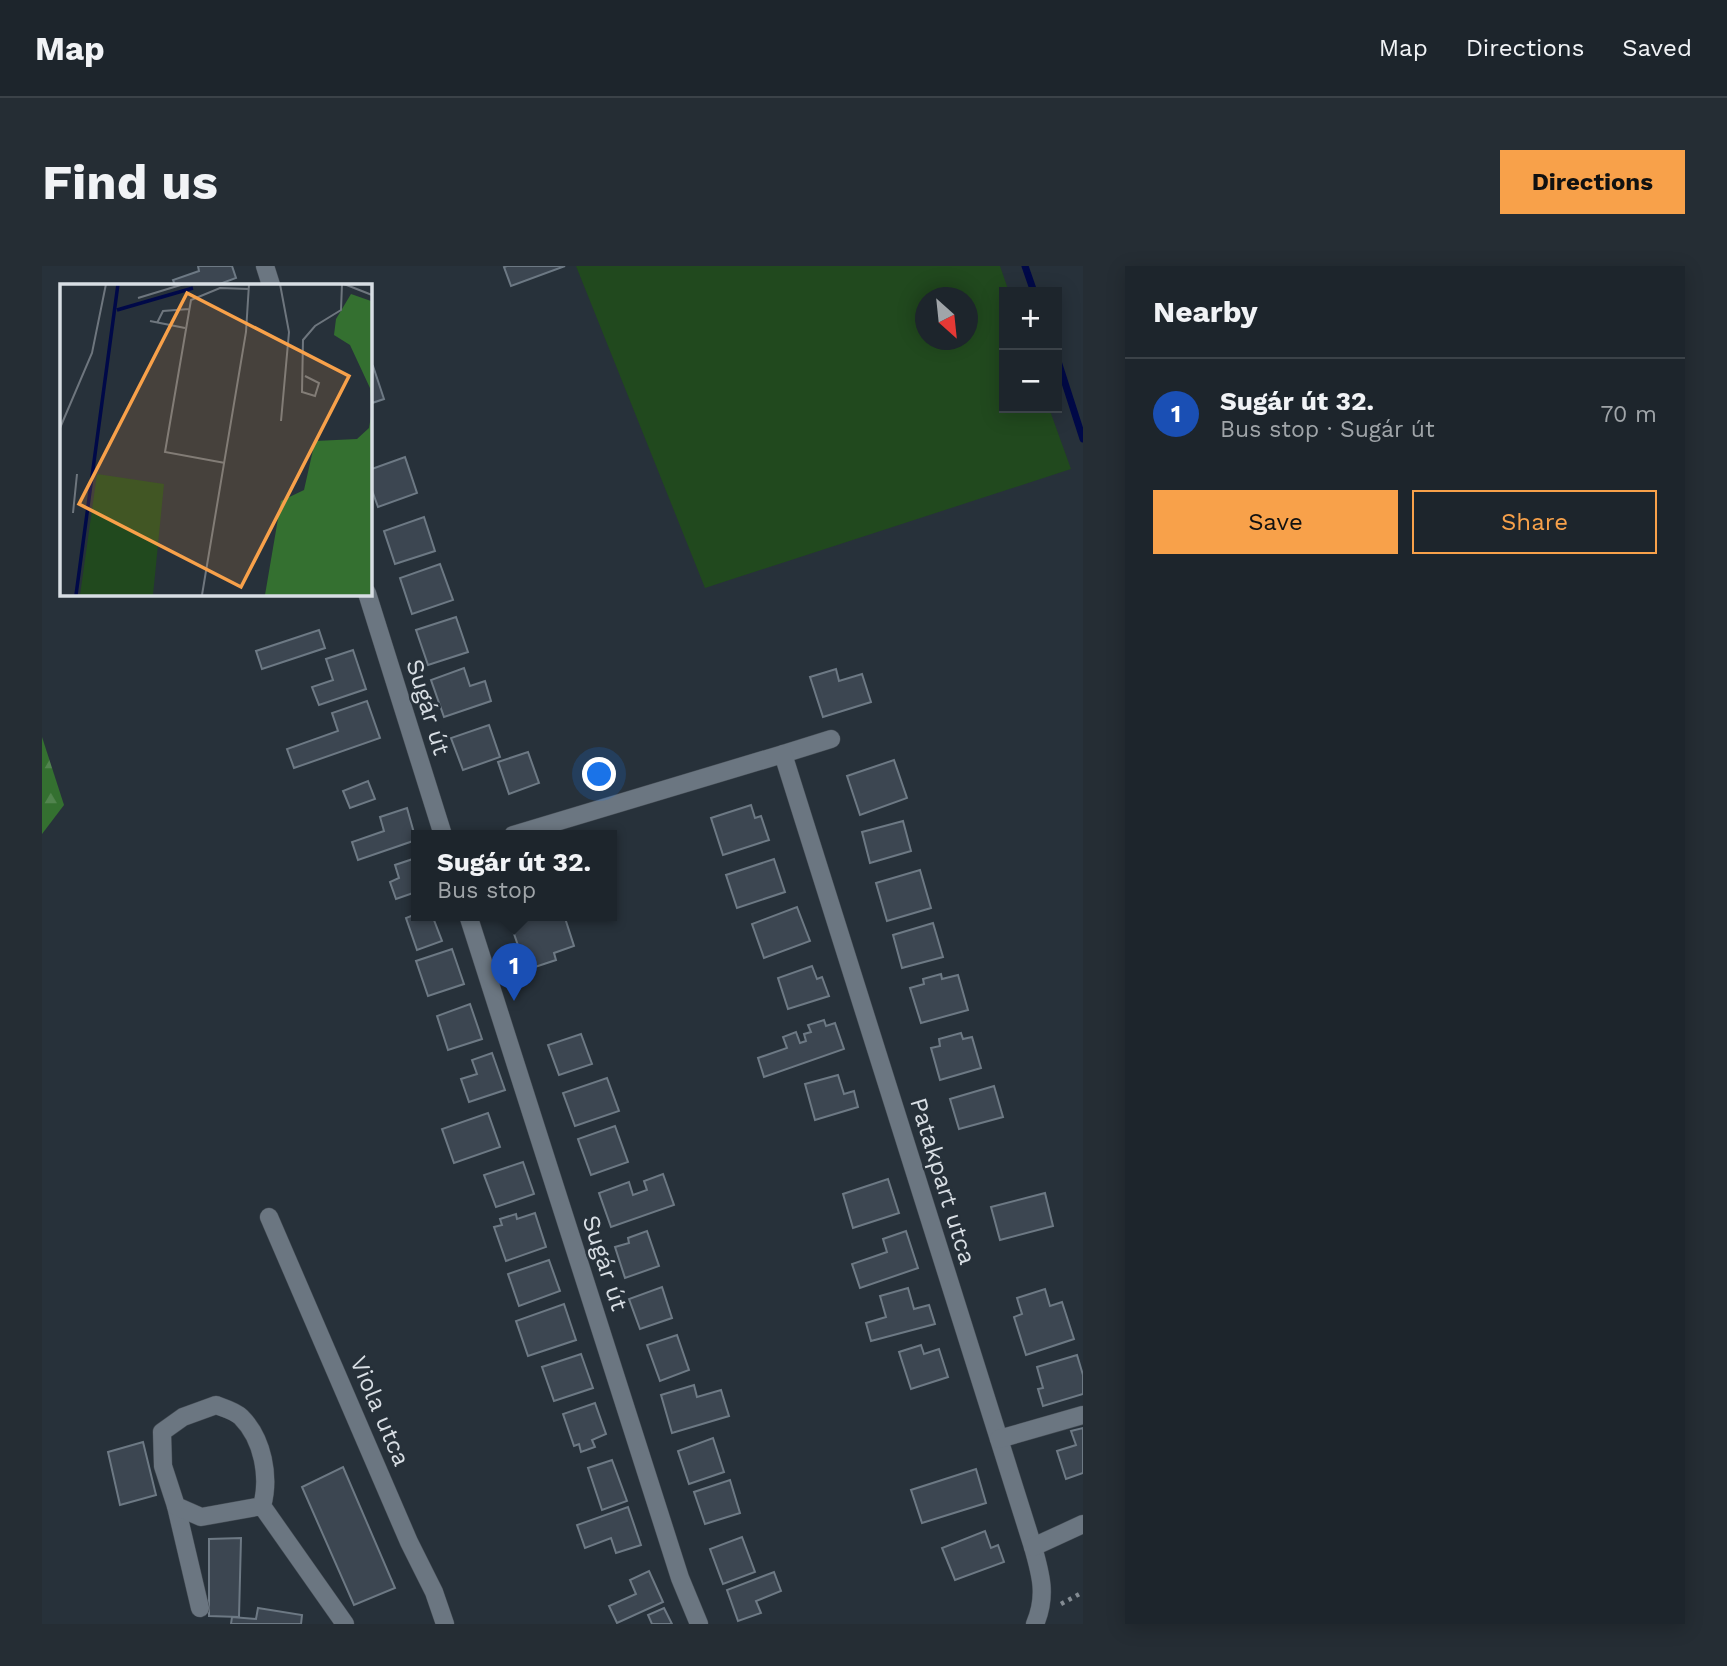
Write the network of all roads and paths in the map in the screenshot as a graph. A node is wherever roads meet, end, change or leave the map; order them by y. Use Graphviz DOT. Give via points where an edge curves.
graph roads {
  1 [pos="265,266"];
  2 [pos="271,284"];
  3 [pos="368,595"];
  4 [pos="831,739"];
  5 [pos="783,754"];
  6 [pos="441,830"];
  7 [pos="530,830"];
  8 [pos="470,921"];
  9 [pos="269,1217"];
  10 [pos="1083,1415"];
  11 [pos="999,1439"];
  12 [pos="176,1506"];
  13 [pos="262,1506"];
  14 [pos="1083,1524"];
  15 [pos="1033,1547"];
  16 [pos="200,1608"];
  17 [pos="345,1624"];
  18 [pos="444,1624"];
  19 [pos="699,1624"];
  20 [pos="1035,1624"];
  1 -- 2 [label="street"];
  3 -- 6 [label="street, Sugár út"];
  4 -- 5 [label="street"];
  5 -- 7 [label="street"];
  5 -- 11 [label="street, Patakpart utca"];
  8 -- 19 [label="street, Sugár út" via="680,1578"];
  9 -- 18 [label="street, Viola utca" via="434,1591"];
  10 -- 11 [label="street"];
  11 -- 15 [label="street, Patakpart utca"];
  12 -- 13 [label="street" via="201,1517"];
  12 -- 13 [label="street" via="163,1466 162,1432 183,1417 216,1405 240,1415 256,1438 268,1486"];
  12 -- 16 [label="street"];
  13 -- 17 [label="street"];
  14 -- 15 [label="street"];
  15 -- 20 [label="street, Patakpart utca" via="1043,1583"];
}
